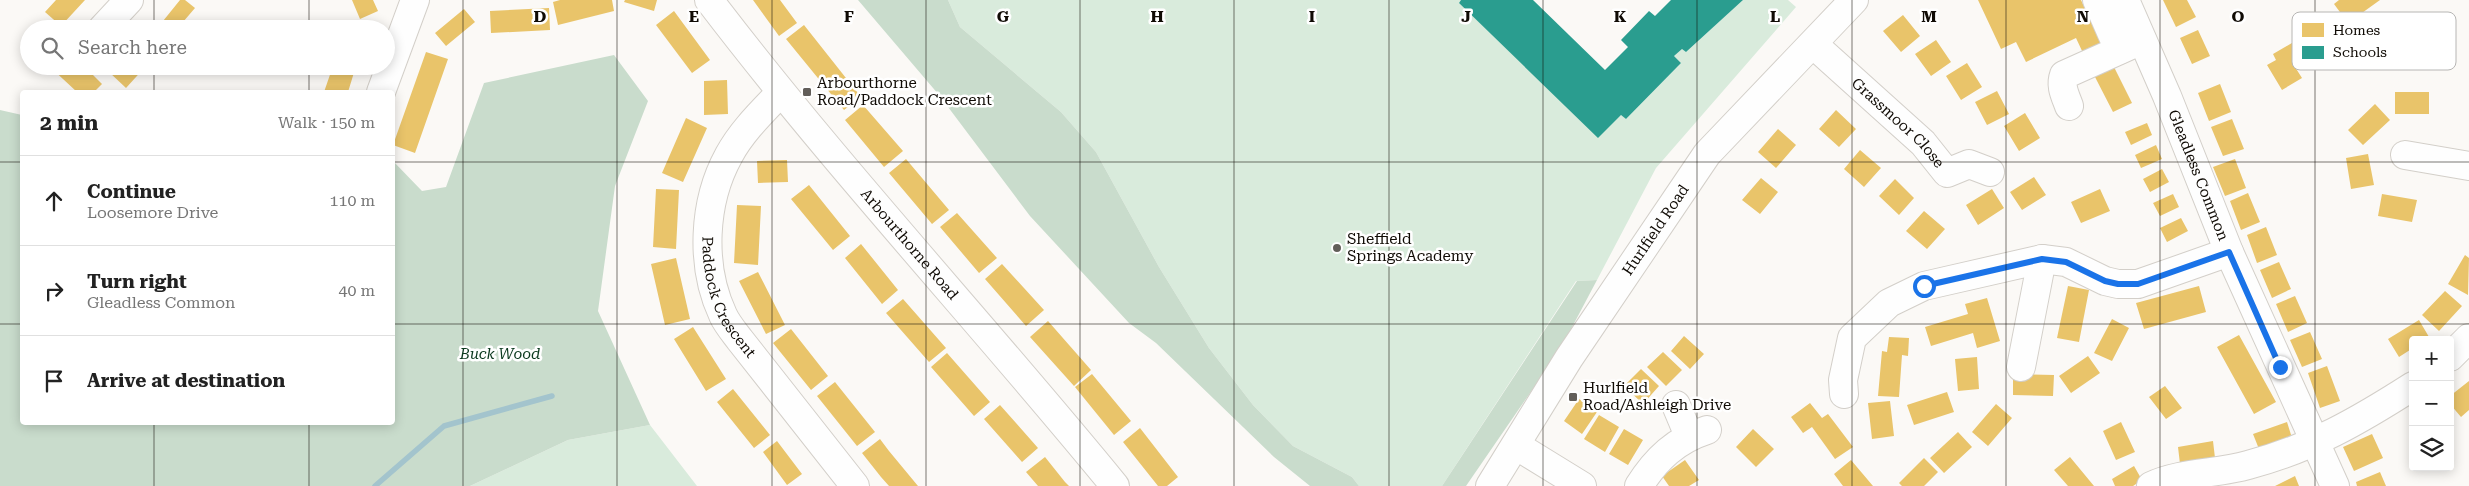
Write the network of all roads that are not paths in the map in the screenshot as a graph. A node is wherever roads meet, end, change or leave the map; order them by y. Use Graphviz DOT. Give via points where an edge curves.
graph roads {
  1 [pos="129,0"];
  2 [pos="416,0"];
  3 [pos="709,0"];
  4 [pos="1854,0"];
  5 [pos="2097,0"];
  6 [pos="2125,0"];
  7 [pos="110,20"];
  8 [pos="1813,44"];
  9 [pos="2131,45"];
  10 [pos="395,57"];
  11 [pos="388,75"];
  12 [pos="383,90"];
  13 [pos="780,93"];
  14 [pos="2069,106"];
  15 [pos="2405,155"];
  16 [pos="2469,166"];
  17 [pos="1990,172"];
  18 [pos="2229,252"];
  19 [pos="2042,259"];
  20 [pos="2469,338"];
  21 [pos="2454,353"];
  22 [pos="2021,367"];
  23 [pos="2409,389"];
  24 [pos="1844,394"];
  25 [pos="1676,405"];
  26 [pos="2316,443"];
  27 [pos="1517,446"];
  28 [pos="855,486"];
  29 [pos="1115,486"];
  30 [pos="1490,486"];
  31 [pos="1582,486"];
  32 [pos="1639,486"];
  33 [pos="2151,486"];
  34 [pos="2334,486"];
  1 -- 7 [label="street"];
  2 -- 10 [label="street"];
  3 -- 13 [label="street, Arbourthorne Road"];
  4 -- 8 [label="street, Hurlfield Road"];
  5 -- 9 [label="street"];
  6 -- 9 [label="street, Gleadless Common"];
  8 -- 17 [label="street, Grassmoor Close" via="1923,143 1947,173 1969,164"];
  8 -- 27 [label="street, Hurlfield Road" via="1707,154 1569,358"];
  9 -- 14 [label="street" via="2064,75 2063,90"];
  9 -- 18 [label="street, Gleadless Common"];
  11 -- 12 [label="street"];
  13 -- 28 [label="street, Paddock Crescent" via="738,141 716,185 708,237 712,279 723,316"];
  13 -- 29 [label="street, Arbourthorne Road"];
  15 -- 16 [label="street"];
  18 -- 19 [label="street" via="2138,284 2111,282 2066,262"];
  18 -- 26 [label="street, Gleadless Common"];
  19 -- 22 [label="street"];
  19 -- 24 [label="street" via="1924,286 1889,303 1852,338 1843,380"];
  20 -- 21 [label="street"];
  23 -- 26 [label="street"];
  25 -- 32 [label="street" via="1698,433 1669,449"];
  26 -- 33 [label="street" via="2233,470 2183,476"];
  26 -- 34 [label="street, Gleadless Common"];
  27 -- 30 [label="street, Hurlfield Road"];
  27 -- 31 [label="street"];
}
